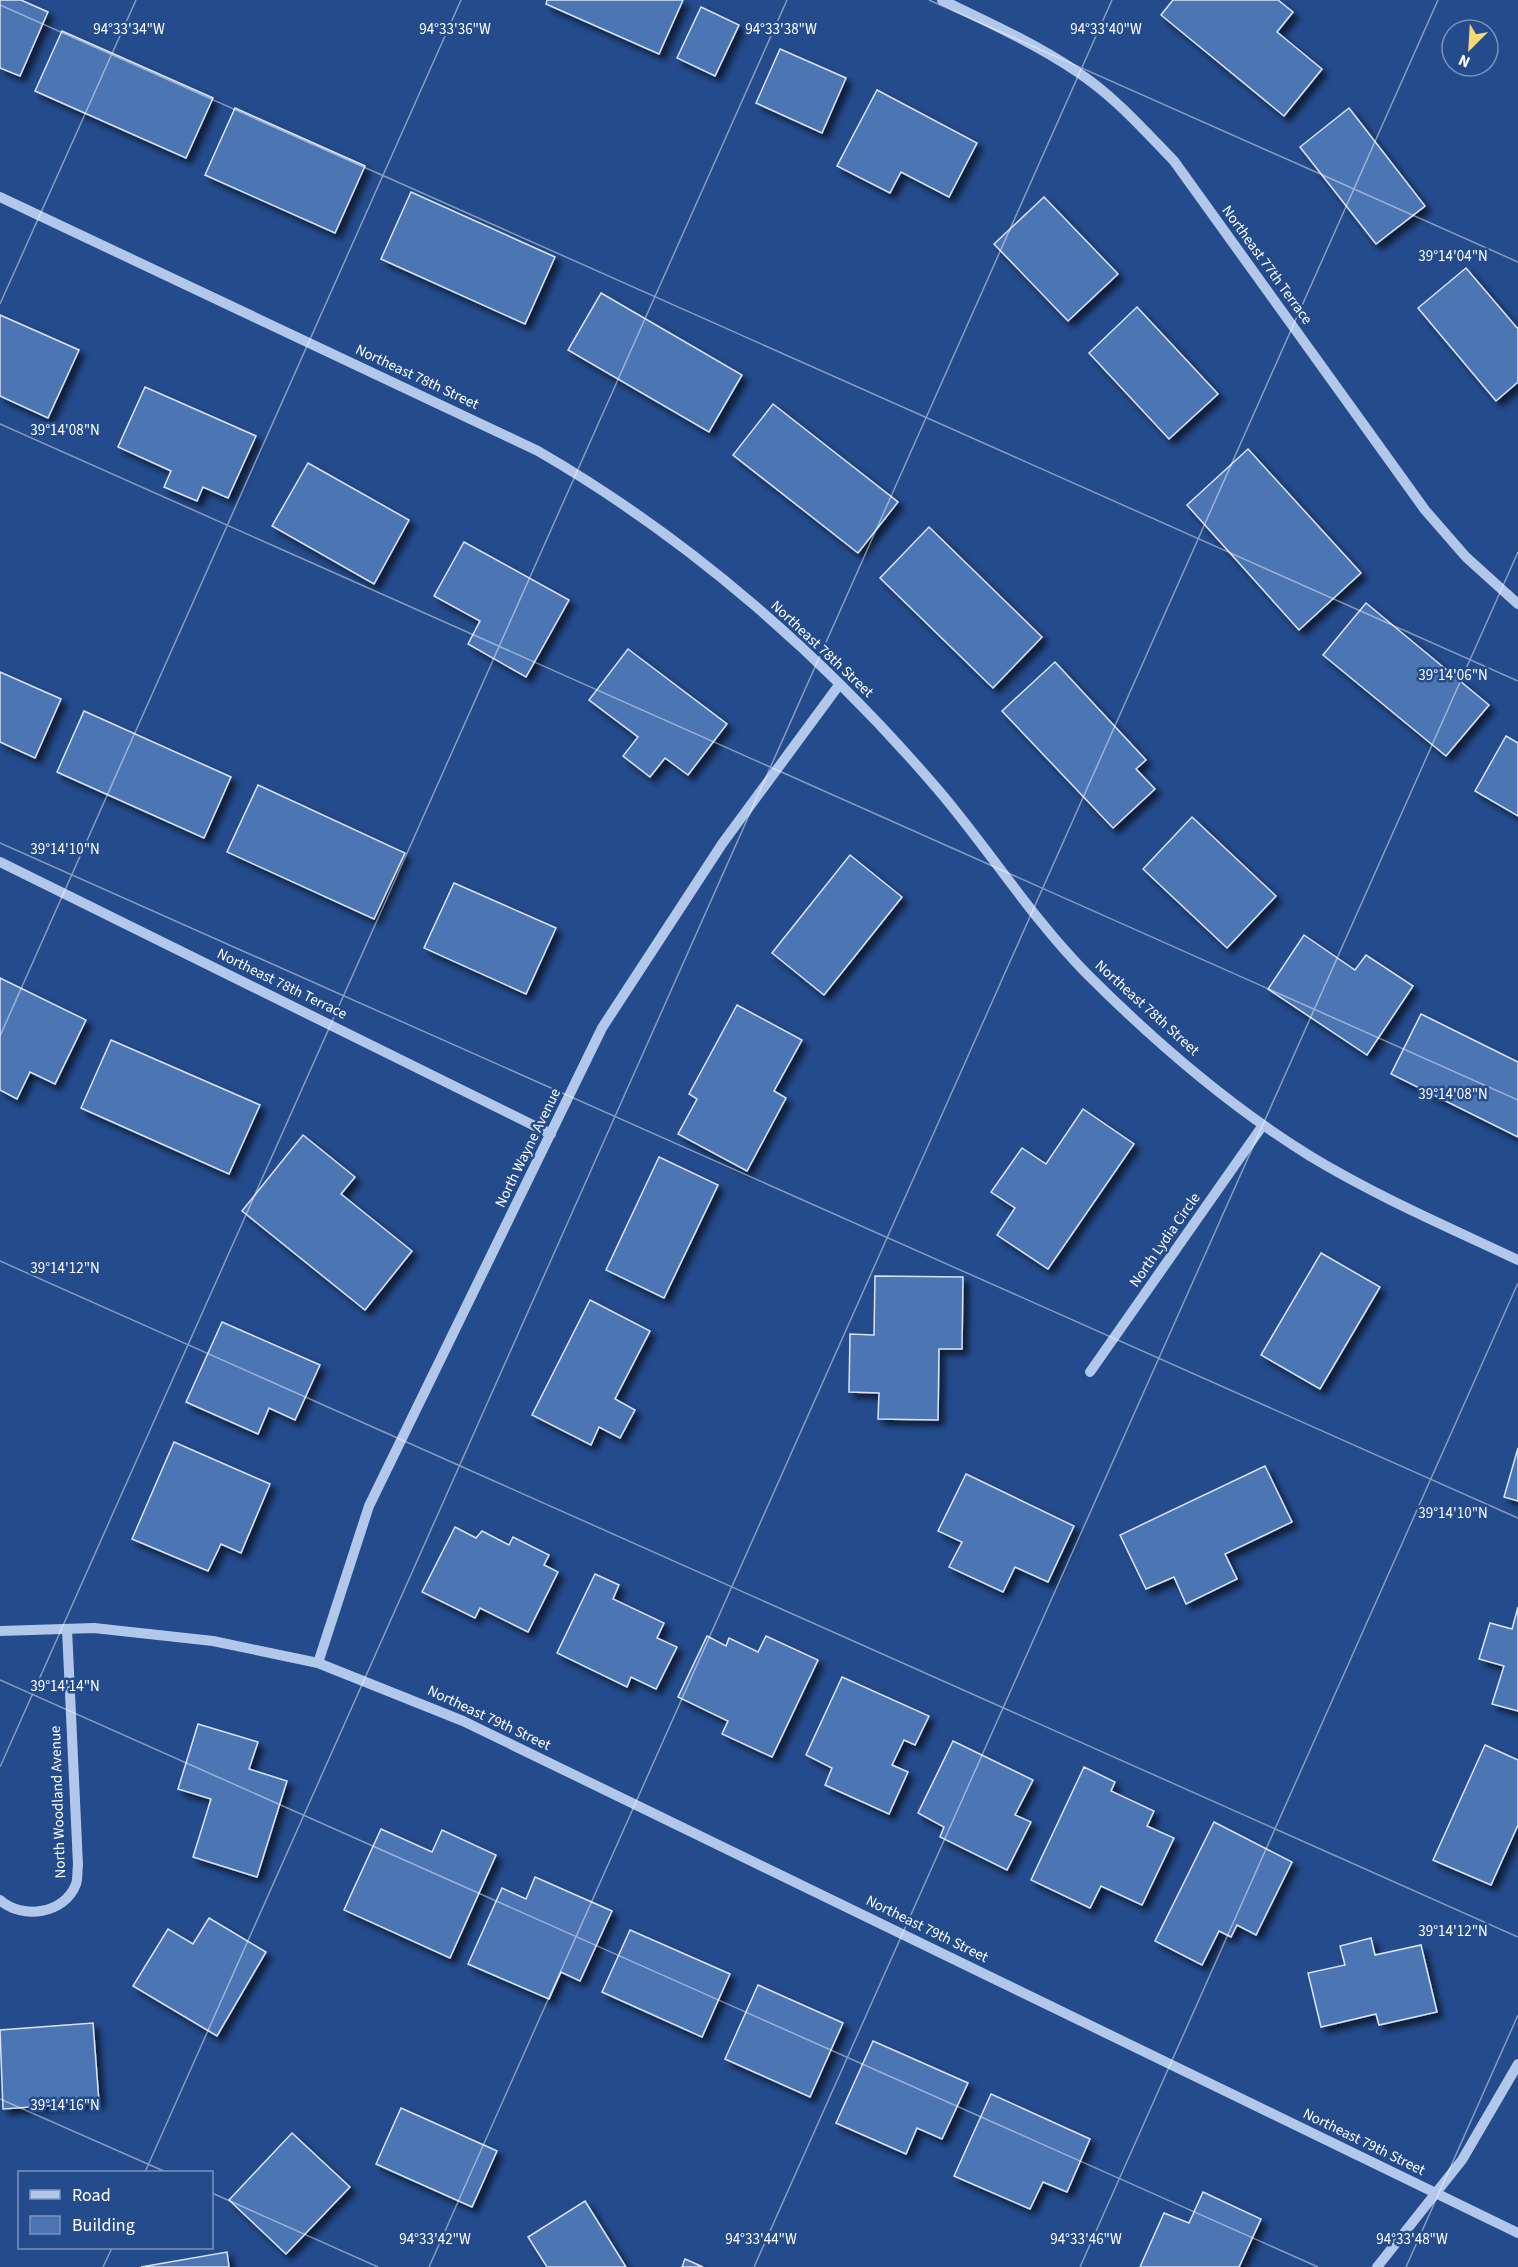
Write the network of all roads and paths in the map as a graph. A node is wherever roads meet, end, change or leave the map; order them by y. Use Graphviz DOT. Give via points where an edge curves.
graph roads {
  1 [pos="942,0"];
  2 [pos="0,197"];
  3 [pos="1518,604"];
  4 [pos="839,684"];
  5 [pos="0,861"];
  6 [pos="1263,1125"];
  7 [pos="551,1134"];
  8 [pos="1518,1260"];
  9 [pos="1090,1372"];
  10 [pos="67,1629"];
  11 [pos="0,1630"];
  12 [pos="318,1663"];
  13 [pos="0,1900"];
  14 [pos="1518,2064"];
  15 [pos="1436,2194"];
  16 [pos="1518,2233"];
  17 [pos="1377,2267"];
  1 -- 3 [label="street, Northeast 77th Terrace" via="1068,66 1129,113 1174,161 1425,510 1466,557"];
  2 -- 4 [label="street, Northeast 78th Street" via="538,451 686,548"];
  4 -- 6 [label="street, Northeast 78th Street" via="942,795 1014,890 1084,971 1161,1043"];
  4 -- 7 [label="street, North Wayne Avenue" via="722,844 602,1029"];
  5 -- 7 [label="street, Northeast 78th Terrace"];
  6 -- 8 [label="street, Northeast 78th Street" via="1365,1187"];
  6 -- 9 [label="street, North Lydia Circle"];
  7 -- 12 [label="street, North Wayne Avenue" via="369,1506"];
  10 -- 11 [label="street"];
  10 -- 12 [label="street" via="142,1632 213,1641"];
  10 -- 13 [label="street, North Woodland Avenue" via="76,1884 66,1899 36,1912 17,1909"];
  12 -- 15 [label="street, Northeast 79th Street" via="463,1721"];
  14 -- 15 [label="street" via="1462,2160"];
  15 -- 16 [label="street, Northeast 79th Street"];
  15 -- 17 [label="street"];
}
